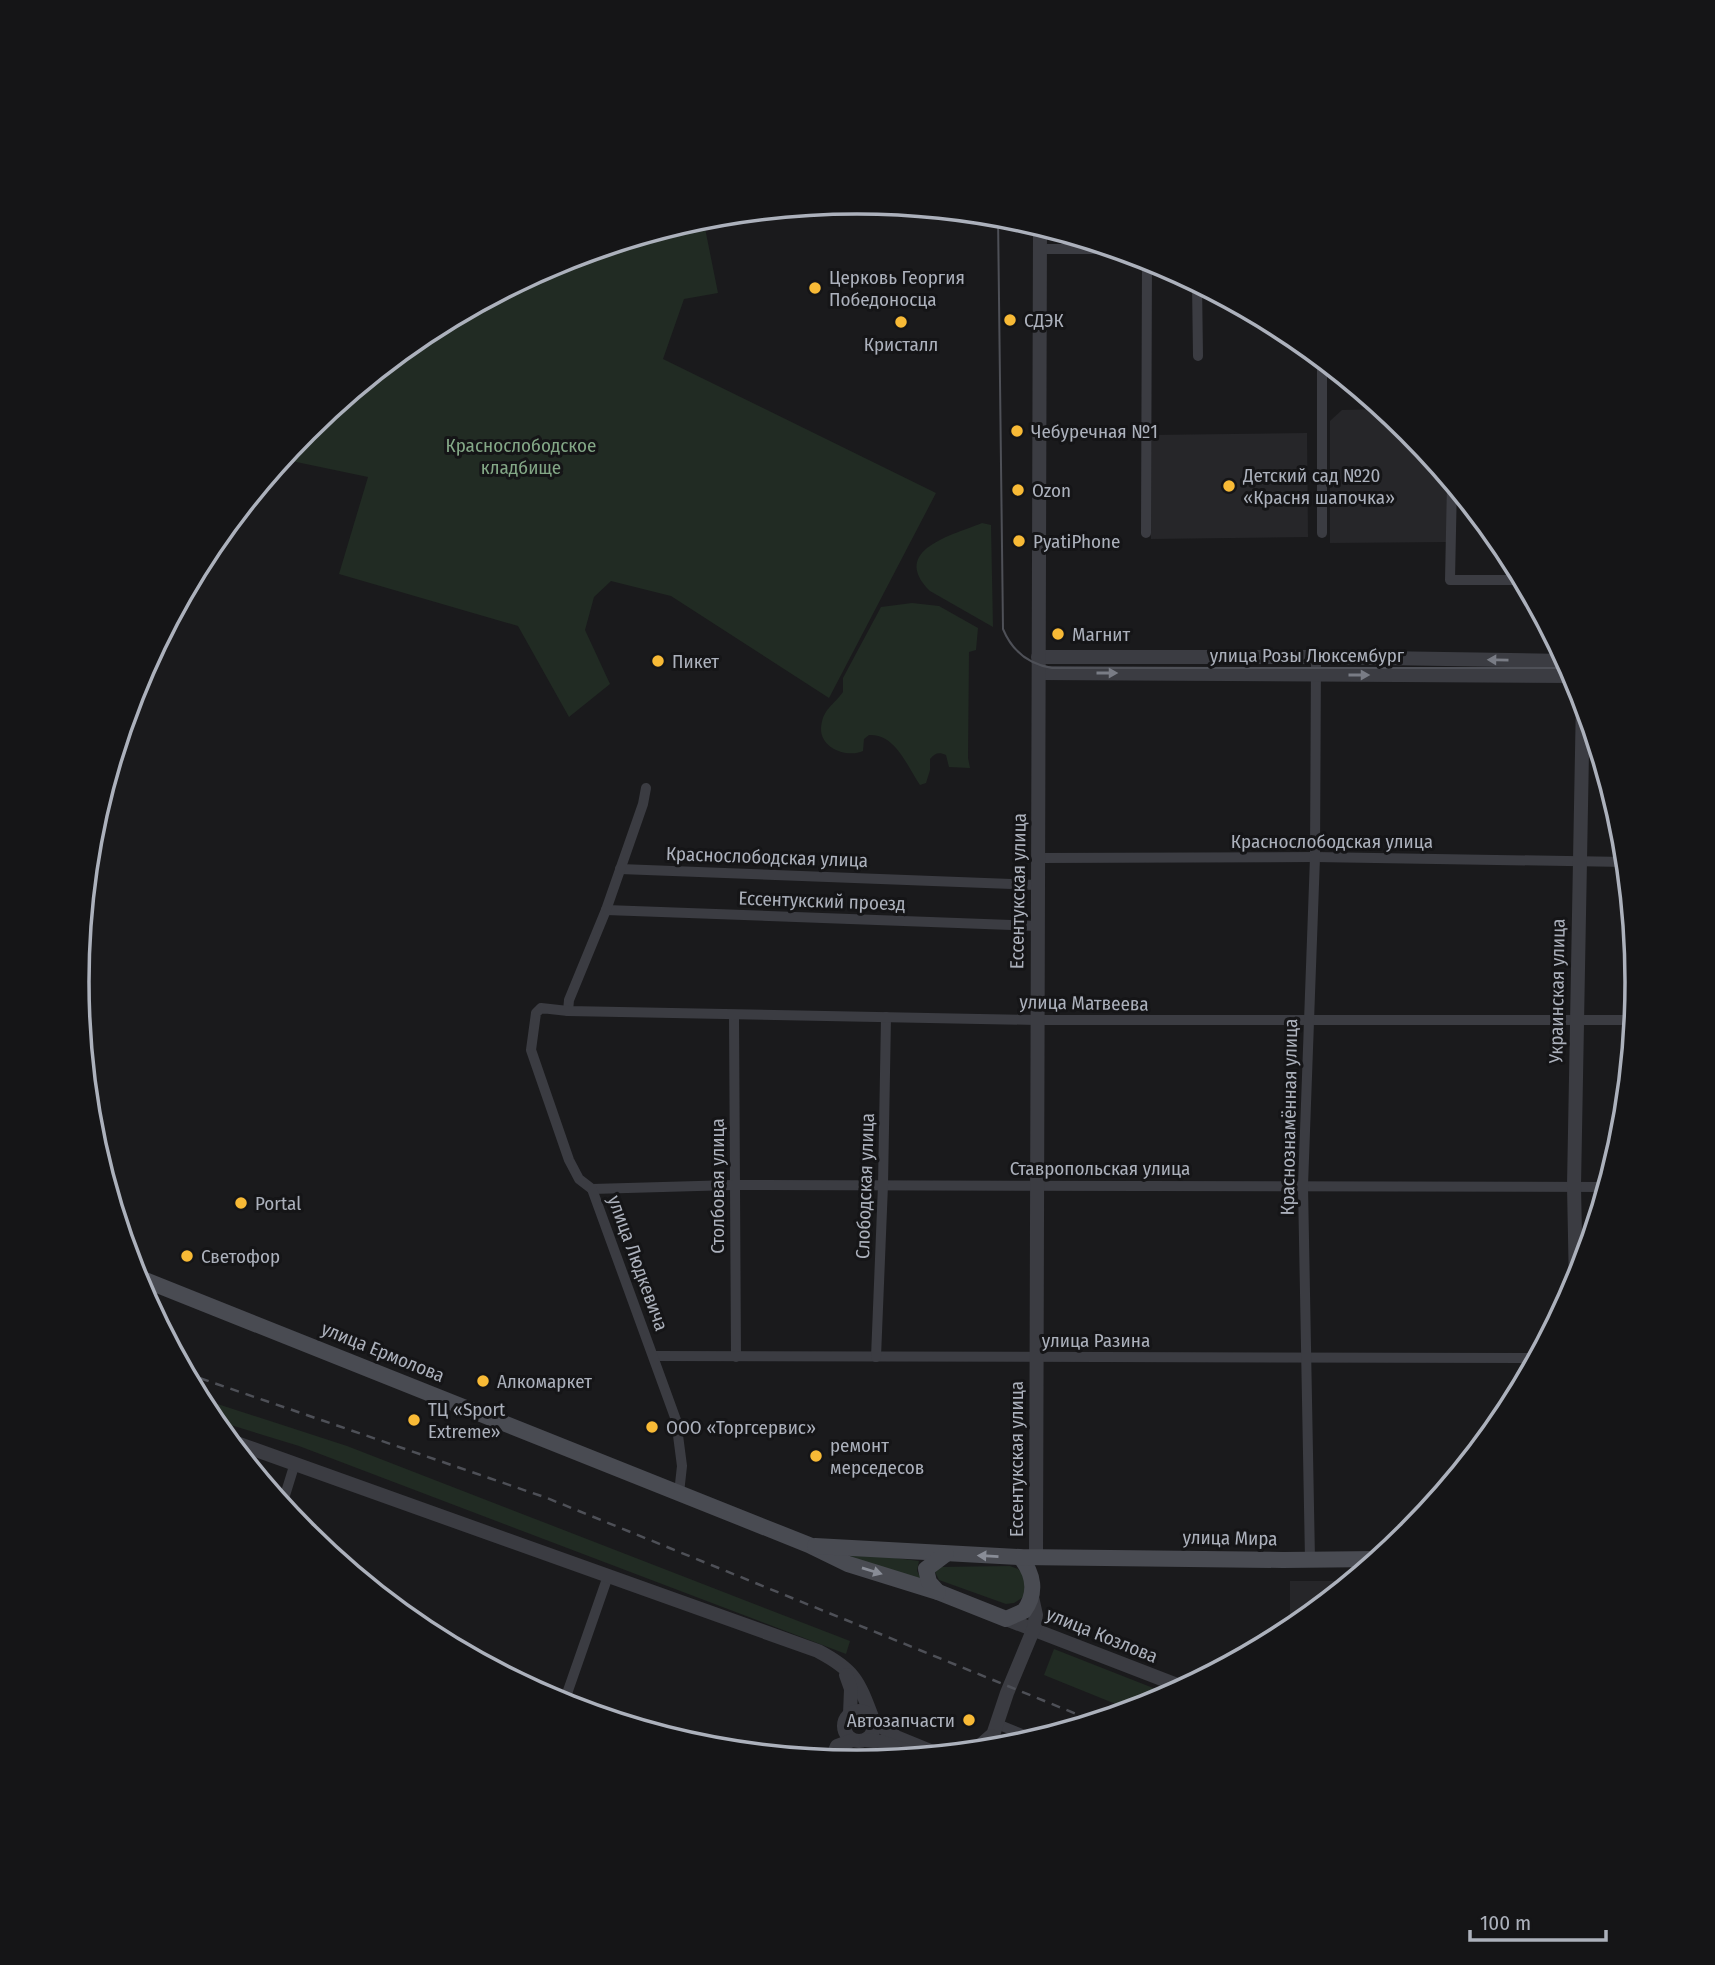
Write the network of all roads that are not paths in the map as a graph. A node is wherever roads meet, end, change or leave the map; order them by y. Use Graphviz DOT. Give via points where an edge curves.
graph roads {
  1 [pos="1040,236"];
  2 [pos="1040,249"];
  3 [pos="1085,249"];
  4 [pos="1147,271"];
  5 [pos="1197,293"];
  6 [pos="1198,356"];
  7 [pos="1322,371"];
  8 [pos="1452,496"];
  9 [pos="1146,533"];
  10 [pos="1322,533"];
  11 [pos="1511,580"];
  12 [pos="1038,657"];
  13 [pos="1316,657"];
  14 [pos="1555,661"];
  15 [pos="1039,673"];
  16 [pos="1316,675"];
  17 [pos="1561,676"];
  18 [pos="1582,728"];
  19 [pos="646,788"];
  20 [pos="1315,857"];
  21 [pos="1038,858"];
  22 [pos="1578,862"];
  23 [pos="1616,862"];
  24 [pos="620,869"];
  25 [pos="1038,885"];
  26 [pos="606,910"];
  27 [pos="1037,926"];
  28 [pos="568,1011"];
  29 [pos="536,1013"];
  30 [pos="734,1015"];
  31 [pos="886,1017"];
  32 [pos="1036,1020"];
  33 [pos="1577,1020"];
  34 [pos="1625,1020"];
  35 [pos="1308,1022"];
  36 [pos="733,1185"];
  37 [pos="883,1185"];
  38 [pos="1037,1186"];
  39 [pos="1303,1186"];
  40 [pos="1574,1186"];
  41 [pos="1598,1187"];
  42 [pos="592,1189"];
  43 [pos="1575,1254"];
  44 [pos="151,1282"];
  45 [pos="654,1356"];
  46 [pos="736,1357"];
  47 [pos="876,1357"];
  48 [pos="1307,1357"];
  49 [pos="1035,1358"];
  50 [pos="1528,1358"];
  51 [pos="245,1446"];
  52 [pos="295,1463"];
  53 [pos="679,1493"];
  54 [pos="285,1495"];
  55 [pos="809,1545"];
  56 [pos="946,1554"];
  57 [pos="1028,1557"];
  58 [pos="1080,1557"];
  59 [pos="1365,1559"];
  60 [pos="1310,1560"];
  61 [pos="608,1576"];
  62 [pos="938,1592"];
  63 [pos="1033,1593"];
  64 [pos="1006,1619"];
  65 [pos="1034,1628"];
  66 [pos="839,1662"];
  67 [pos="1172,1683"];
  68 [pos="567,1693"];
  69 [pos="872,1719"];
  70 [pos="853,1730"];
  71 [pos="994,1730"];
  72 [pos="1014,1735"];
  73 [pos="991,1739"];
  74 [pos="985,1740"];
  75 [pos="922,1748"];
  76 [pos="902,1749"];
  77 [pos="835,1750"];
  1 -- 2 [label="street, Ессентукская улица"];
  2 -- 3 [label="street"];
  2 -- 12 [label="street, Ессентукская улица"];
  4 -- 9 [label="street"];
  5 -- 6 [label="street"];
  7 -- 10 [label="street"];
  8 -- 11 [label="street" via="1450,580"];
  12 -- 13 [label="street, улица Розы Люксембург"];
  12 -- 15 [label="street, Ессентукская улица"];
  14 -- 13 [label="street, улица Розы Люксембург, one-way"];
  13 -- 16 [label="street, Краснознамённая улица"];
  15 -- 16 [label="street, улица Розы Люксембург, one-way"];
  15 -- 21 [label="street, Ессентукская улица"];
  16 -- 17 [label="street, улица Розы Люксембург, one-way"];
  16 -- 20 [label="street, Краснознамённая улица"];
  18 -- 22 [label="street, Украинская улица"];
  19 -- 24 [label="street"];
  20 -- 21 [label="street, Краснослободская улица"];
  20 -- 22 [label="street, Краснослободская улица"];
  20 -- 35 [label="street, Краснознамённая улица"];
  21 -- 25 [label="street, Ессентукская улица"];
  22 -- 23 [label="street, Краснослободская улица"];
  22 -- 33 [label="street, Украинская улица"];
  24 -- 25 [label="street, Краснослободская улица"];
  24 -- 26 [label="street"];
  25 -- 27 [label="street, Ессентукская улица"];
  26 -- 27 [label="street, Ессентукский проезд"];
  26 -- 28 [label="street"];
  27 -- 32 [label="street, Ессентукская улица"];
  28 -- 29 [label="street, улица Матвеева" via="541,1008"];
  28 -- 30 [label="street, улица Матвеева"];
  29 -- 42 [label="street, улица Людкевича" via="531,1050 569,1160 579,1179"];
  30 -- 31 [label="street, улица Матвеева"];
  30 -- 36 [label="street, Столбовая улица"];
  31 -- 32 [label="street, улица Матвеева"];
  31 -- 37 [label="street, Слободская улица"];
  32 -- 35 [label="street, улица Матвеева"];
  32 -- 38 [label="street, Ессентукская улица"];
  33 -- 34 [label="street, улица Матвеева"];
  33 -- 35 [label="street, улица Матвеева"];
  33 -- 40 [label="street, Украинская улица"];
  35 -- 39 [label="street, Краснознамённая улица"];
  36 -- 37 [label="street, Ставропольская улица"];
  36 -- 42 [label="street, Ставропольская улица"];
  36 -- 46 [label="street, Столбовая улица"];
  37 -- 38 [label="street, Ставропольская улица"];
  37 -- 47 [label="street, Слободская улица"];
  38 -- 39 [label="street, Ставропольская улица"];
  38 -- 49 [label="street, Ессентукская улица"];
  39 -- 40 [label="street, Ставропольская улица"];
  39 -- 48 [label="street, Краснознамённая улица"];
  40 -- 41 [label="street, Ставропольская улица"];
  40 -- 43 [label="street, Украинская улица"];
  42 -- 45 [label="street, улица Людкевича"];
  44 -- 53 [label="main road, улица Ермолова"];
  45 -- 46 [label="street, улица Разина"];
  45 -- 53 [label="street, улица Людкевича" via="676,1420 682,1466"];
  46 -- 47 [label="street, улица Разина"];
  47 -- 49 [label="street, улица Разина"];
  48 -- 49 [label="street, улица Разина"];
  48 -- 50 [label="street, улица Разина"];
  48 -- 60 [label="street, Краснознамённая улица"];
  49 -- 57 [label="street, Ессентукская улица"];
  51 -- 52 [label="street"];
  52 -- 54 [label="street"];
  52 -- 61 [label="street"];
  53 -- 55 [label="main road, улица Ермолова"];
  55 -- 56 [label="main road, улица Мира"];
  55 -- 62 [label="main road, one-way" via="848,1564"];
  57 -- 56 [label="main road, улица Мира, one-way"];
  56 -- 62 [label="main road" via="926,1569"];
  57 -- 58 [label="main road, улица Мира"];
  57 -- 63 [label="main road"];
  58 -- 60 [label="main road, улица Мира"];
  58 -- 63 [label="main road, улица Мира" via="1046,1566"];
  59 -- 60 [label="main road, улица Мира"];
  61 -- 66 [label="street"];
  61 -- 68 [label="street"];
  62 -- 64 [label="main road"];
  63 -- 64 [label="main road, улица Мира" via="1024,1611"];
  63 -- 65 [label="street"];
  64 -- 65 [label="street, улица Козлова"];
  65 -- 67 [label="street, улица Козлова"];
  65 -- 71 [label="street"];
  66 -- 69 [label="street" via="856,1681"];
  66 -- 70 [label="street" via="851,1689"];
  69 -- 70 [label="street" via="873,1732"];
  69 -- 70 [label="street" via="862,1711"];
  69 -- 75 [label="street" via="896,1737"];
  70 -- 76 [label="street"];
  70 -- 77 [label="street"];
  71 -- 72 [label="street"];
  71 -- 73 [label="street"];
  71 -- 74 [label="street"];
}
